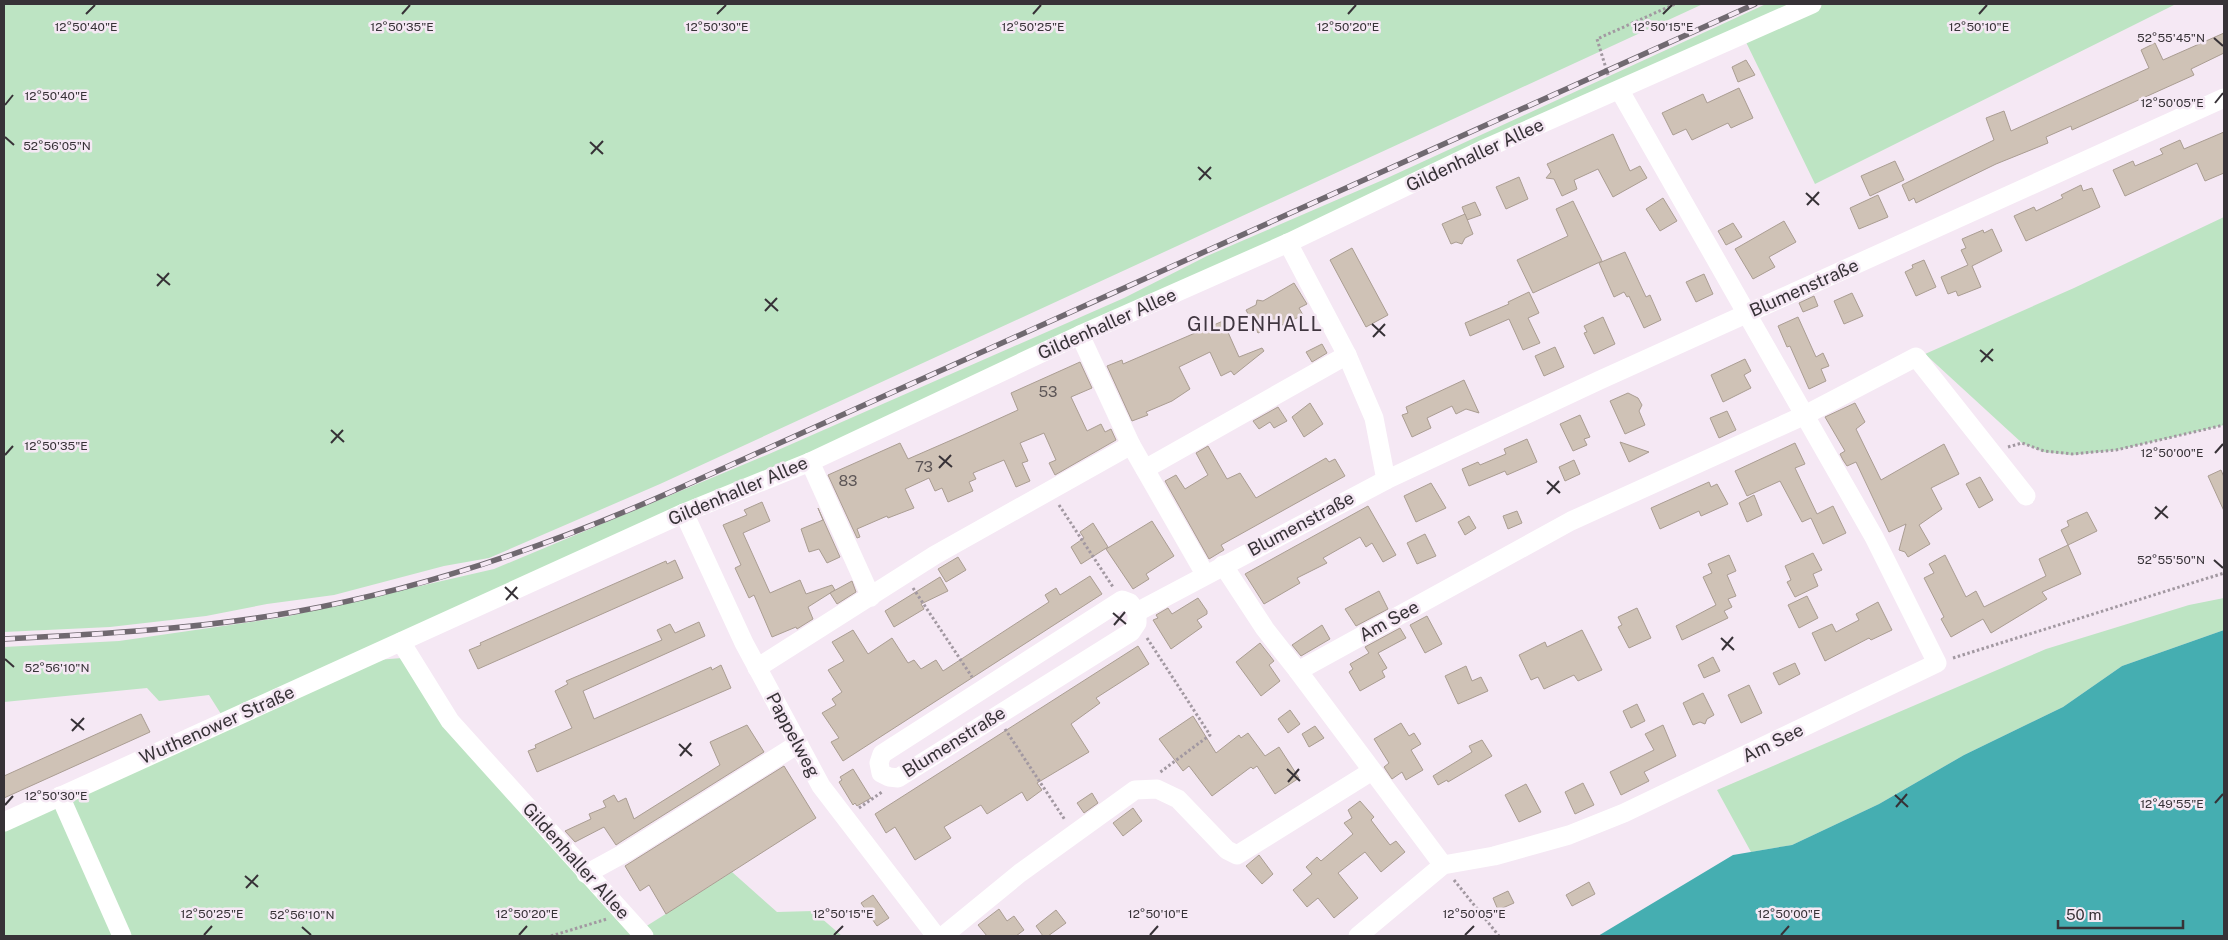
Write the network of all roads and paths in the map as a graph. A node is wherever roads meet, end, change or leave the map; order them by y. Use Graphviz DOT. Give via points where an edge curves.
graph roads {
  1 [pos="1675,4"];
  2 [pos="1812,4"];
  3 [pos="1620,90"];
  4 [pos="2224,98"];
  5 [pos="1288,243"];
  6 [pos="1748,313"];
  7 [pos="1080,336"];
  8 [pos="1347,355"];
  9 [pos="1805,414"];
  10 [pos="2224,425"];
  11 [pos="1132,445"];
  12 [pos="1991,452"];
  13 [pos="810,462"];
  14 [pos="1145,469"];
  15 [pos="1386,480"];
  16 [pos="1050,490"];
  17 [pos="2026,496"];
  18 [pos="684,513"];
  19 [pos="1223,565"];
  20 [pos="2224,573"];
  21 [pos="1205,574"];
  22 [pos="905,575"];
  23 [pos="872,597"];
  24 [pos="1122,600"];
  25 [pos="1137,618"];
  26 [pos="401,642"];
  27 [pos="374,654"];
  28 [pos="1937,663"];
  29 [pos="758,668"];
  30 [pos="1298,671"];
  31 [pos="980,690"];
  32 [pos="997,716"];
  33 [pos="798,744"];
  34 [pos="1372,771"];
  35 [pos="1157,773"];
  36 [pos="898,778"];
  37 [pos="60,796"];
  38 [pos="843,818"];
  39 [pos="4,822"];
  40 [pos="1074,834"];
  41 [pos="1443,865"];
  42 [pos="586,874"];
  43 [pos="622,914"];
  44 [pos="122,936"];
  45 [pos="551,936"];
  46 [pos="644,936"];
  47 [pos="936,936"];
  48 [pos="943,936"];
  49 [pos="1358,936"];
  50 [pos="1499,936"];
  1 -- 3 [label="path" via="1597,38 1606,71"];
  2 -- 3 [label="street, Gildenhaller Allee"];
  3 -- 5 [label="street, Gildenhaller Allee" via="1482,150"];
  3 -- 6 [label="street"];
  4 -- 6 [label="street, Blumenstraße"];
  5 -- 7 [label="street, Gildenhaller Allee"];
  5 -- 8 [label="street"];
  6 -- 9 [label="street"];
  6 -- 15 [label="street, Blumenstraße"];
  7 -- 11 [label="street"];
  7 -- 13 [label="street, Gildenhaller Allee"];
  8 -- 14 [label="street"];
  8 -- 15 [label="street" via="1374,418"];
  9 -- 12 [label="street, Am See" via="1916,357"];
  9 -- 28 [label="street" via="1874,537"];
  9 -- 30 [label="street, Am See" via="1571,521"];
  10 -- 12 [label="path" via="2116,450 2072,454 2044,451 2022,443"];
  11 -- 14 [label="street"];
  11 -- 16 [label="street"];
  12 -- 17 [label="street"];
  13 -- 18 [label="street, Gildenhaller Allee"];
  13 -- 23 [label="street"];
  14 -- 21 [label="street"];
  15 -- 19 [label="street, Blumenstraße"];
  16 -- 22 [label="street"];
  16 -- 24 [label="path"];
  18 -- 26 [label="street, Gildenhaller Allee"];
  18 -- 29 [label="street, Pappelweg"];
  19 -- 21 [label="street, Blumenstraße"];
  19 -- 30 [label="street" via="1265,629"];
  20 -- 28 [label="path"];
  21 -- 25 [label="street, Blumenstraße"];
  22 -- 23 [label="street"];
  22 -- 31 [label="path"];
  23 -- 29 [label="street"];
  24 -- 25 [label="street" via="1130,603"];
  24 -- 31 [label="street, Blumenstraße"];
  25 -- 32 [label="street, Blumenstraße" via="1132,632"];
  25 -- 35 [label="path" via="1210,735"];
  26 -- 27 [label="street, Gildenhaller Allee"];
  26 -- 42 [label="street, Gildenhaller Allee" via="450,720"];
  27 -- 37 [label="street, Wuthenower Straße"];
  28 -- 41 [label="street, Am See" via="1624,813 1569,835 1494,856"];
  29 -- 33 [label="street, Pappelweg"];
  30 -- 34 [label="street"];
  31 -- 36 [label="street, Blumenstraße" via="882,754 879,763 881,773"];
  32 -- 36 [label="street, Blumenstraße"];
  32 -- 40 [label="path"];
  33 -- 38 [label="street, Pappelweg"];
  33 -- 42 [label="street"];
  34 -- 40 [label="street" via="1237,855 1227,850 1178,799 1157,788 1135,790"];
  34 -- 41 [label="street"];
  36 -- 38 [label="path" via="890,787"];
  37 -- 39 [label="street, Wuthenower Straße"];
  37 -- 44 [label="street"];
  38 -- 47 [label="street, Pappelweg"];
  40 -- 48 [label="street"];
  41 -- 49 [label="street, Am See"];
  41 -- 50 [label="path"];
  42 -- 43 [label="street, Gildenhaller Allee"];
  43 -- 45 [label="path"];
  43 -- 46 [label="street, Gildenhaller Allee"];
}
